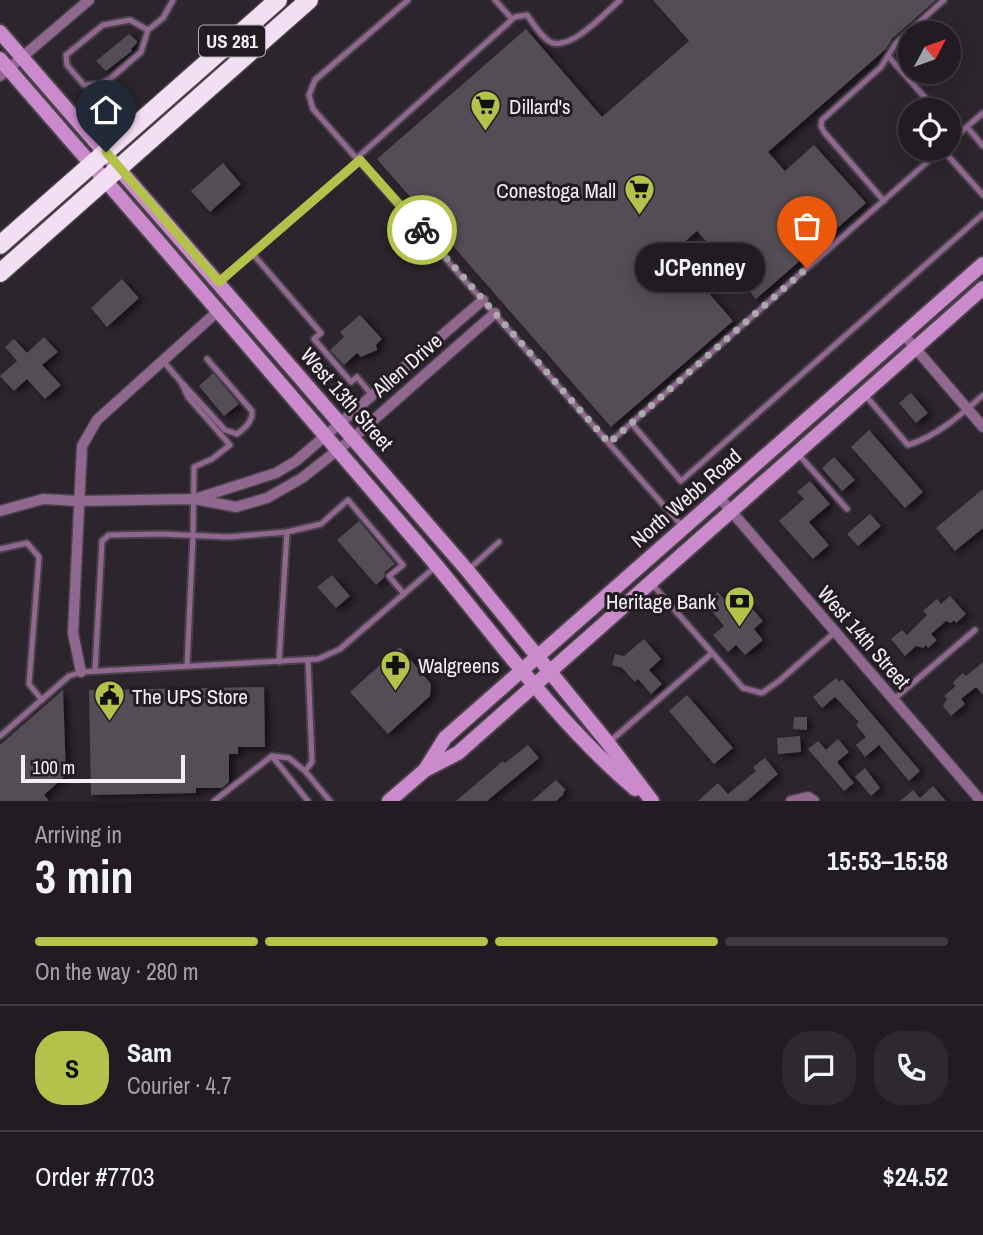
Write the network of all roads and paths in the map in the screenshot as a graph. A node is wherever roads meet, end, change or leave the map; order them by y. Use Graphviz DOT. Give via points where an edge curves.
graph roads {
  1 [pos="89,0"];
  2 [pos="173,0"];
  3 [pos="278,0"];
  4 [pos="309,0"];
  5 [pos="408,0"];
  6 [pos="495,0"];
  7 [pos="620,0"];
  8 [pos="944,0"];
  9 [pos="512,19"];
  10 [pos="148,30"];
  11 [pos="0,32"];
  12 [pos="888,55"];
  13 [pos="22,57"];
  14 [pos="3,68"];
  15 [pos="926,98"];
  16 [pos="983,113"];
  17 [pos="967,127"];
  18 [pos="961,132"];
  19 [pos="983,146"];
  20 [pos="106,152"];
  21 [pos="359,159"];
  22 [pos="929,161"];
  23 [pos="953,161"];
  24 [pos="91,164"];
  25 [pos="120,168"];
  26 [pos="105,181"];
  27 [pos="983,195"];
  28 [pos="884,201"];
  29 [pos="983,214"];
  30 [pos="0,245"];
  31 [pos="252,253"];
  32 [pos="983,264"];
  33 [pos="0,273"];
  34 [pos="219,282"];
  35 [pos="983,288"];
  36 [pos="483,300"];
  37 [pos="218,312"];
  38 [pos="495,313"];
  39 [pos="903,334"];
  40 [pos="915,349"];
  41 [pos="207,359"];
  42 [pos="163,361"];
  43 [pos="181,382"];
  44 [pos="864,393"];
  45 [pos="983,394"];
  46 [pos="372,395"];
  47 [pos="968,409"];
  48 [pos="340,423"];
  49 [pos="632,424"];
  50 [pos="983,427"];
  51 [pos="325,436"];
  52 [pos="353,438"];
  53 [pos="609,443"];
  54 [pos="337,450"];
  55 [pos="797,452"];
  56 [pos="719,497"];
  57 [pos="194,499"];
  58 [pos="79,501"];
  59 [pos="847,509"];
  60 [pos="0,511"];
  61 [pos="731,511"];
  62 [pos="684,528"];
  63 [pos="287,532"];
  64 [pos="193,536"];
  65 [pos="499,541"];
  66 [pos="0,549"];
  67 [pos="437,566"];
  68 [pos="467,570"];
  69 [pos="651,582"];
  70 [pos="404,594"];
  71 [pos="975,630"];
  72 [pos="834,633"];
  73 [pos="711,654"];
  74 [pos="537,656"];
  75 [pos="309,660"];
  76 [pos="279,662"];
  77 [pos="187,666"];
  78 [pos="522,670"];
  79 [pos="95,671"];
  80 [pos="81,672"];
  81 [pos="551,672"];
  82 [pos="536,685"];
  83 [pos="42,700"];
  84 [pos="893,701"];
  85 [pos="0,736"];
  86 [pos="608,743"];
  87 [pos="596,754"];
  88 [pos="272,756"];
  89 [pos="425,769"];
  90 [pos="305,771"];
  91 [pos="214,801"];
  92 [pos="308,801"];
  93 [pos="330,801"];
  94 [pos="389,801"];
  95 [pos="651,801"];
  96 [pos="790,801"];
  97 [pos="814,801"];
  98 [pos="981,801"];
  1 -- 13 [label="street"];
  2 -- 10 [label="lane" via="163,18"];
  3 -- 20 [label="highway, US 281"];
  4 -- 25 [label="highway, US 281"];
  5 -- 21 [label="lane" via="315,80 309,95 313,109"];
  6 -- 9 [label="lane"];
  7 -- 9 [label="lane" via="566,43 547,39 527,15"];
  8 -- 12 [label="lane"];
  9 -- 21 [label="lane"];
  10 -- 10 [label="lane" via="141,52 110,79 84,85 67,65 66,55 108,23 130,20"];
  11 -- 13 [label="main road, West 13th Street"];
  12 -- 15 [label="lane"];
  12 -- 28 [label="lane" via="881,67 827,113 821,126"];
  13 -- 14 [label="street"];
  13 -- 20 [label="main road, West 13th Street"];
  14 -- 24 [label="main road, West 13th Street"];
  16 -- 17 [label="lane"];
  17 -- 18 [label="lane"];
  17 -- 19 [label="lane"];
  20 -- 24 [label="highway, US 281"];
  20 -- 25 [label="main road, West 13th Street"];
  21 -- 31 [label="lane"];
  21 -- 36 [label="lane"];
  22 -- 28 [label="lane"];
  23 -- 27 [label="lane"];
  24 -- 26 [label="main road, West 13th Street"];
  24 -- 30 [label="highway, US 281"];
  25 -- 26 [label="highway, US 281"];
  25 -- 34 [label="main road, West 13th Street"];
  26 -- 33 [label="highway, US 281"];
  26 -- 37 [label="main road, West 13th Street"];
  28 -- 49 [label="lane"];
  29 -- 49 [label="lane" via="681,481"];
  31 -- 34 [label="lane"];
  31 -- 46 [label="lane" via="321,333 314,339 351,382 357,377"];
  32 -- 39 [label="main road, North Webb Road"];
  34 -- 48 [label="main road, West 13th Street"];
  35 -- 40 [label="main road, North Webb Road"];
  36 -- 38 [label="lane"];
  36 -- 46 [label="street, Allen Drive"];
  37 -- 42 [label="street"];
  37 -- 51 [label="main road, West 13th Street"];
  38 -- 52 [label="street, Allen Drive"];
  38 -- 53 [label="lane"];
  39 -- 40 [label="street"];
  39 -- 56 [label="main road, North Webb Road"];
  40 -- 44 [label="main road, North Webb Road"];
  40 -- 47 [label="street"];
  41 -- 43 [label="lane" via="252,411 243,430 237,434 225,430"];
  42 -- 43 [label="lane"];
  42 -- 58 [label="street" via="97,420 82,446"];
  43 -- 57 [label="lane" via="188,397 230,445 194,467"];
  44 -- 47 [label="lane" via="908,445"];
  44 -- 55 [label="main road, North Webb Road"];
  45 -- 47 [label="lane"];
  46 -- 48 [label="street, Allen Drive"];
  47 -- 50 [label="street"];
  48 -- 51 [label="street, Allen Drive"];
  48 -- 52 [label="main road, West 13th Street"];
  49 -- 53 [label="lane"];
  51 -- 54 [label="main road, West 13th Street"];
  51 -- 57 [label="street, Allen Drive" via="276,473"];
  52 -- 54 [label="street, Allen Drive"];
  52 -- 68 [label="main road, West 13th Street"];
  53 -- 62 [label="lane"];
  54 -- 57 [label="street, Allen Drive" via="267,498 236,507"];
  54 -- 67 [label="main road, West 13th Street"];
  55 -- 59 [label="lane"];
  55 -- 61 [label="main road, North Webb Road"];
  56 -- 61 [label="street, West 14th Street"];
  56 -- 62 [label="main road, North Webb Road"];
  57 -- 58 [label="street, Allen Drive"];
  57 -- 64 [label="lane"];
  58 -- 60 [label="street, Allen Drive" via="43,499"];
  58 -- 80 [label="street" via="73,633"];
  61 -- 69 [label="main road, North Webb Road"];
  61 -- 72 [label="street, West 14th Street"];
  62 -- 74 [label="main road, North Webb Road"];
  63 -- 64 [label="lane"];
  63 -- 70 [label="lane" via="321,524 348,500 403,565 389,576"];
  63 -- 76 [label="lane"];
  64 -- 77 [label="lane"];
  64 -- 79 [label="lane" via="109,535 102,541"];
  65 -- 68 [label="lane"];
  66 -- 83 [label="lane" via="27,543 39,556 29,684"];
  67 -- 70 [label="lane"];
  67 -- 78 [label="main road, West 13th Street"];
  68 -- 74 [label="main road, West 13th Street"];
  69 -- 73 [label="lane"];
  69 -- 81 [label="main road, North Webb Road"];
  70 -- 75 [label="lane" via="340,649"];
  71 -- 84 [label="lane"];
  72 -- 73 [label="lane" via="762,693 743,688"];
  72 -- 84 [label="street, West 14th Street"];
  73 -- 86 [label="lane"];
  74 -- 78 [label="main road, North Webb Road"];
  74 -- 81 [label="main road, West 13th Street"];
  75 -- 76 [label="lane"];
  75 -- 90 [label="lane" via="313,762"];
  76 -- 77 [label="lane"];
  77 -- 79 [label="lane"];
  78 -- 82 [label="main road, West 13th Street"];
  78 -- 89 [label="main road, North Webb Road" via="445,738"];
  79 -- 80 [label="lane"];
  80 -- 83 [label="lane" via="69,676"];
  81 -- 82 [label="main road, North Webb Road"];
  81 -- 86 [label="main road, West 13th Street"];
  82 -- 87 [label="main road, West 13th Street"];
  82 -- 89 [label="main road, North Webb Road" via="458,754"];
  83 -- 85 [label="lane"];
  84 -- 98 [label="street, West 14th Street"];
  86 -- 87 [label="lane"];
  86 -- 95 [label="main road, West 13th Street"];
  87 -- 95 [label="main road, West 13th Street"];
  88 -- 90 [label="lane" via="289,758"];
  88 -- 91 [label="lane"];
  88 -- 92 [label="lane"];
  89 -- 94 [label="main road, North Webb Road"];
  90 -- 93 [label="lane"];
  96 -- 97 [label="street" via="808,797"];
}
